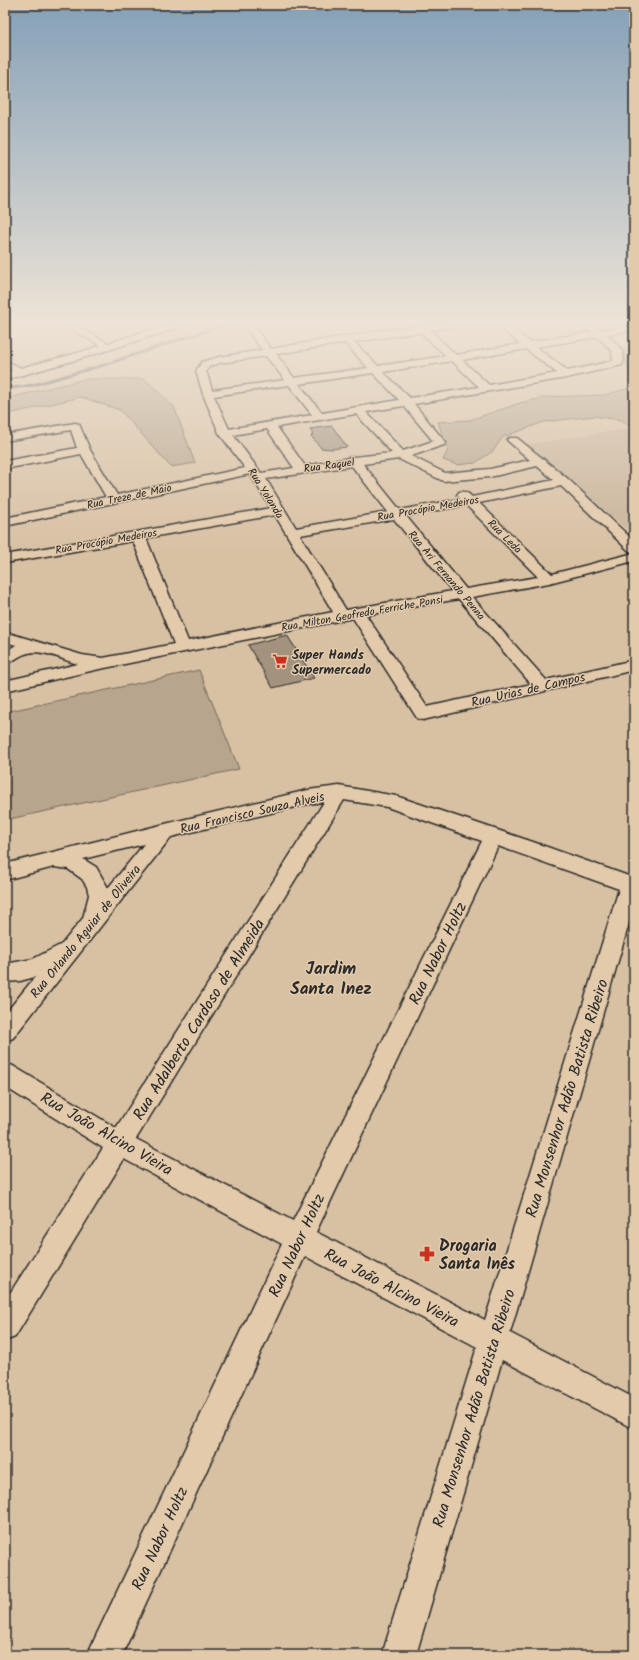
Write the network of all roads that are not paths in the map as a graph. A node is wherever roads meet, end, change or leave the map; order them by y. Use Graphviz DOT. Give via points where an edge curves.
graph roads {
  1 [pos="210,397"];
  2 [pos="303,397"];
  3 [pos="402,397"];
  4 [pos="433,397"];
  5 [pos="407,402"];
  6 [pos="359,411"];
  7 [pos="319,418"];
  8 [pos="270,425"];
  9 [pos="225,433"];
  10 [pos="5,438"];
  11 [pos="513,440"];
  12 [pos="84,450"];
  13 [pos="401,455"];
  14 [pos="354,461"];
  15 [pos="539,462"];
  16 [pos="5,465"];
  17 [pos="301,469"];
  18 [pos="255,473"];
  19 [pos="443,477"];
  20 [pos="564,482"];
  21 [pos="114,500"];
  22 [pos="470,501"];
  23 [pos="278,511"];
  24 [pos="397,514"];
  25 [pos="5,522"];
  26 [pos="291,533"];
  27 [pos="138,536"];
  28 [pos="632,542"];
  29 [pos="634,557"];
  30 [pos="5,559"];
  31 [pos="549,579"];
  32 [pos="462,594"];
  33 [pos="349,614"];
  34 [pos="5,638"];
  35 [pos="183,647"];
  36 [pos="43,648"];
  37 [pos="6,658"];
  38 [pos="74,664"];
  39 [pos="634,665"];
  40 [pos="5,678"];
  41 [pos="24,681"];
  42 [pos="5,686"];
  43 [pos="542,686"];
  44 [pos="423,714"];
  45 [pos="339,793"];
  46 [pos="165,831"];
  47 [pos="493,837"];
  48 [pos="54,860"];
  49 [pos="5,872"];
  50 [pos="632,886"];
  51 [pos="91,923"];
  52 [pos="72,947"];
  53 [pos="5,973"];
  54 [pos="5,1031"];
  55 [pos="5,1074"];
  56 [pos="120,1144"];
  57 [pos="299,1238"];
  58 [pos="5,1327"];
  59 [pos="493,1340"];
  60 [pos="634,1414"];
  61 [pos="104,1655"];
  62 [pos="398,1655"];
  1 -- 9 [label="street, Rua Yolanda"];
  2 -- 7 [label="street"];
  3 -- 5 [label="street"];
  4 -- 5 [label="street"];
  5 -- 6 [label="street"];
  5 -- 13 [label="street, Rua Raquel" via="440,443"];
  6 -- 7 [label="street"];
  6 -- 13 [label="street, Rua Leda"];
  7 -- 8 [label="street"];
  8 -- 9 [label="street"];
  8 -- 17 [label="street"];
  9 -- 18 [label="street, Rua Yolanda"];
  10 -- 12 [label="street" via="75,426"];
  11 -- 15 [label="street"];
  12 -- 16 [label="street"];
  12 -- 21 [label="street"];
  13 -- 14 [label="street, Rua Raquel"];
  13 -- 19 [label="street, Rua Leda"];
  14 -- 17 [label="street, Rua Raquel"];
  14 -- 24 [label="street, Rua Ari Fernando Penna"];
  15 -- 19 [label="street" via="490,473"];
  15 -- 20 [label="street"];
  17 -- 18 [label="street, Rua Raquel"];
  18 -- 21 [label="street, Rua Treze de Maio"];
  18 -- 23 [label="street, Rua Yolanda"];
  19 -- 22 [label="street, Rua Leda"];
  20 -- 22 [label="street, Rua Procópio Medeiros"];
  20 -- 28 [label="street"];
  21 -- 25 [label="street, Rua Treze de Maio"];
  22 -- 24 [label="street, Rua Procópio Medeiros"];
  22 -- 31 [label="street, Rua Leda"];
  23 -- 26 [label="street, Rua Yolanda"];
  23 -- 27 [label="street, Rua Procópio Medeiros"];
  24 -- 26 [label="street, Rua Procópio Medeiros"];
  24 -- 32 [label="street, Rua Ari Fernando Penna"];
  26 -- 33 [label="street, Rua Yolanda"];
  27 -- 30 [label="street, Rua Procópio Medeiros"];
  27 -- 35 [label="street"];
  29 -- 31 [label="street, Rua Milton Geofredo Ferriche Ponsi"];
  31 -- 32 [label="street, Rua Milton Geofredo Ferriche Ponsi"];
  32 -- 33 [label="street, Rua Milton Geofredo Ferriche Ponsi"];
  32 -- 43 [label="street, Rua Ari Fernando Penna"];
  33 -- 35 [label="street, Rua Milton Geofredo Ferriche Ponsi"];
  33 -- 44 [label="street, Rua Yolanda"];
  34 -- 36 [label="street"];
  34 -- 37 [label="street"];
  35 -- 38 [label="street, Rua Milton Geofredo Ferriche Ponsi" via="97,665"];
  36 -- 37 [label="street" via="21,649"];
  36 -- 38 [label="street"];
  38 -- 41 [label="street, Rua Milton Geofredo Ferriche Ponsi"];
  39 -- 43 [label="street, Rua Urias de Campos"];
  40 -- 41 [label="street"];
  41 -- 42 [label="street, Rua Milton Geofredo Ferriche Ponsi"];
  43 -- 44 [label="street, Rua Urias de Campos"];
  45 -- 46 [label="street, Rua Francisco Souza Alveis"];
  45 -- 47 [label="street, Rua Francisco Souza Alveis" via="388,801"];
  45 -- 56 [label="street, Rua Adalberto Cardoso de Almeida"];
  46 -- 48 [label="street, Rua Francisco Souza Alveis"];
  46 -- 51 [label="street, Rua Orlando Aguiar de Oliveira"];
  47 -- 50 [label="street, Rua Francisco Souza Alveis"];
  47 -- 57 [label="street, Rua Nabor Holtz"];
  48 -- 49 [label="street, Rua Francisco Souza Alveis"];
  48 -- 51 [label="street" via="72,862 89,873 97,885 99,895"];
  50 -- 59 [label="street, Rua Monsenhor Adão Batista Ribeiro"];
  51 -- 52 [label="street, Rua Orlando Aguiar de Oliveira"];
  52 -- 53 [label="street" via="54,960 16,973"];
  52 -- 54 [label="street, Rua Orlando Aguiar de Oliveira"];
  55 -- 56 [label="street, Rua João Alcino Vieira"];
  56 -- 57 [label="street, Rua João Alcino Vieira"];
  56 -- 58 [label="street, Rua Adalberto Cardoso de Almeida"];
  57 -- 59 [label="street, Rua João Alcino Vieira"];
  57 -- 61 [label="street, Rua Nabor Holtz"];
  59 -- 60 [label="street, Rua João Alcino Vieira"];
  59 -- 62 [label="street, Rua Monsenhor Adão Batista Ribeiro"];
}
